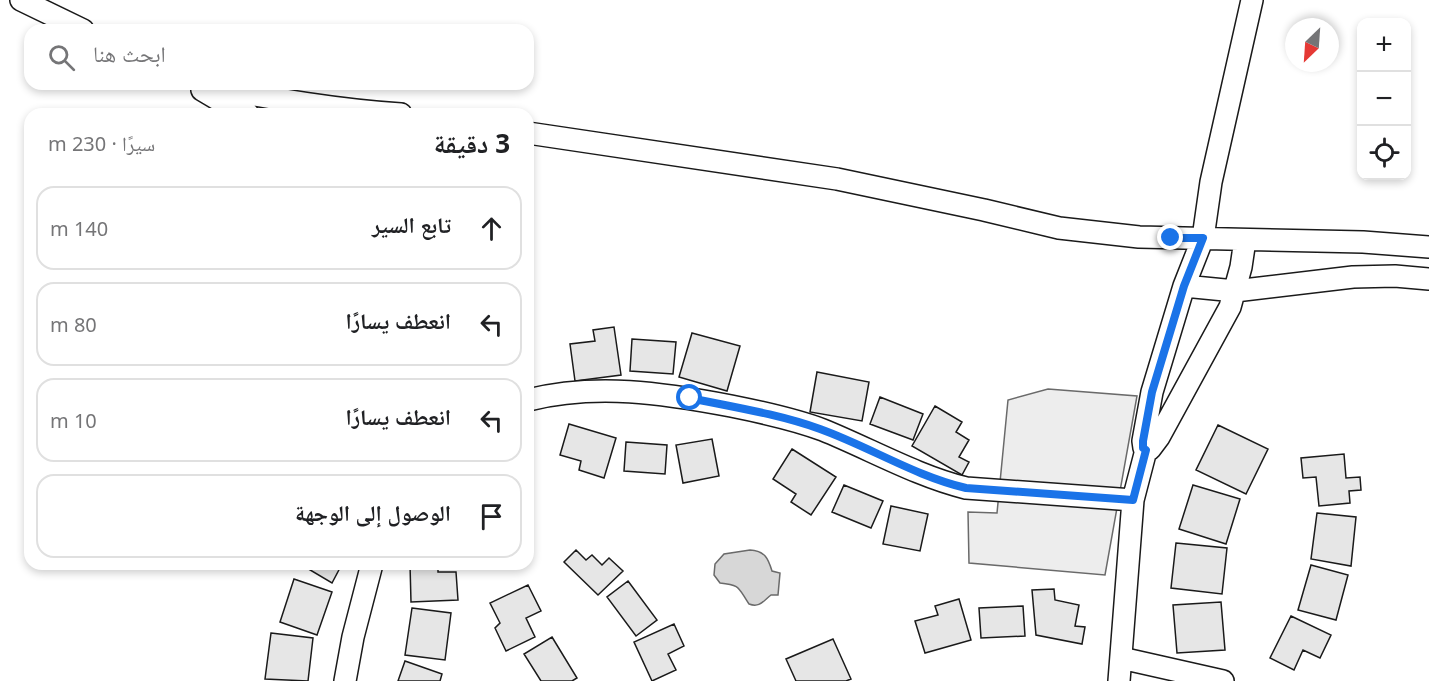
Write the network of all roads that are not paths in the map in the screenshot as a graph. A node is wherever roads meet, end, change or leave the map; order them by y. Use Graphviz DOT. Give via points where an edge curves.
graph roads {
  1 [pos="21,0"];
  2 [pos="1252,0"];
  3 [pos="71,24"];
  4 [pos="201,90"];
  5 [pos="226,90"];
  6 [pos="232,108"];
  7 [pos="339,108"];
  8 [pos="534,134"];
  9 [pos="1203,238"];
  10 [pos="1245,240"];
  11 [pos="1429,247"];
  12 [pos="1429,279"];
  13 [pos="1184,286"];
  14 [pos="1235,291"];
  15 [pos="534,399"];
  16 [pos="1146,450"];
  17 [pos="1133,500"];
  18 [pos="370,570"];
  19 [pos="1121,658"];
  20 [pos="345,681"];
  21 [pos="1119,681"];
  22 [pos="1223,681"];
  1 -- 3 [label="street"];
  2 -- 9 [label="street" via="1211,182"];
  4 -- 6 [label="street"];
  5 -- 7 [label="street"];
  8 -- 9 [label="street" via="837,179 1059,228 1139,237"];
  9 -- 10 [label="street"];
  9 -- 13 [label="street"];
  10 -- 11 [label="street"];
  10 -- 14 [label="street"];
  12 -- 14 [label="street" via="1353,278"];
  13 -- 14 [label="street"];
  13 -- 16 [label="street" via="1152,392 1143,441"];
  14 -- 16 [label="street" via="1159,437"];
  15 -- 17 [label="street" via="590,391 641,391 690,398 819,429 942,483"];
  16 -- 17 [label="street"];
  17 -- 19 [label="street"];
  18 -- 20 [label="street"];
  19 -- 21 [label="street"];
  19 -- 22 [label="street"];
}
